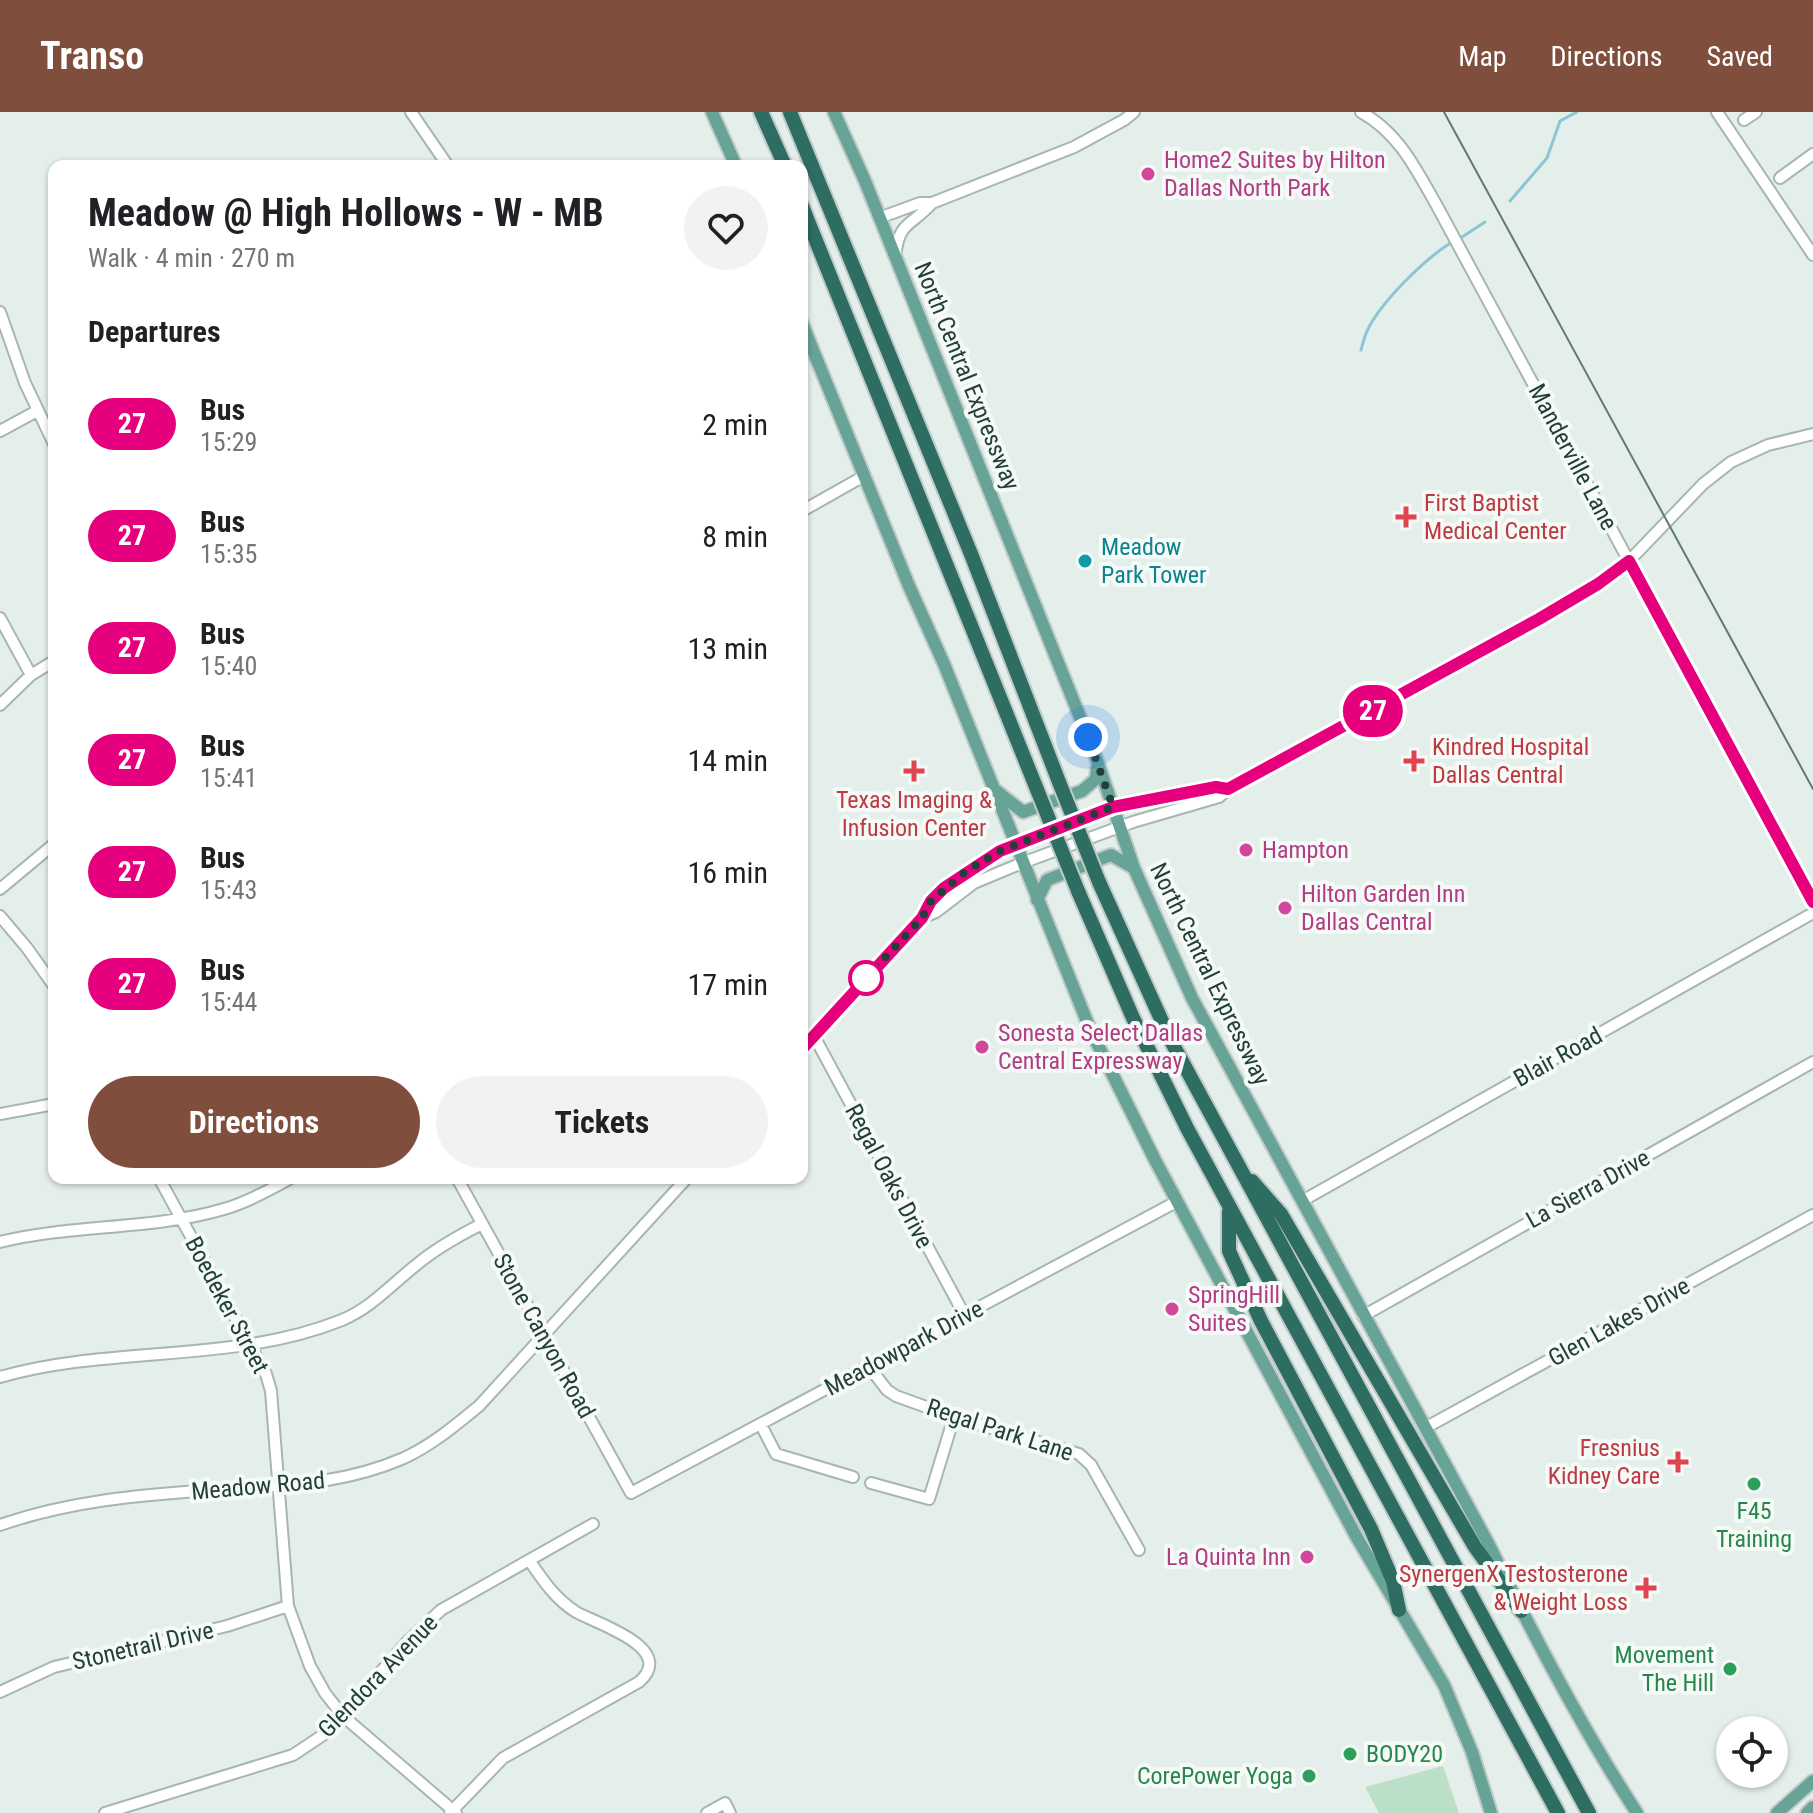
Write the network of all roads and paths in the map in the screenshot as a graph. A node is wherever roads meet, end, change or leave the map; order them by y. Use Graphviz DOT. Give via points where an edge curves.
graph roads {
  1 [pos="411,112"];
  2 [pos="712,112"];
  3 [pos="761,112"];
  4 [pos="793,112"];
  5 [pos="834,112"];
  6 [pos="1134,112"];
  7 [pos="1361,112"];
  8 [pos="1717,112"];
  9 [pos="1756,112"];
  10 [pos="1744,120"];
  11 [pos="1813,154"];
  12 [pos="444,160"];
  13 [pos="733,160"];
  14 [pos="782,160"];
  15 [pos="1780,178"];
  16 [pos="932,203"];
  17 [pos="879,218"];
  18 [pos="808,221"];
  19 [pos="1813,255"];
  20 [pos="895,257"];
  21 [pos="0,312"];
  22 [pos="808,338"];
  23 [pos="37,411"];
  24 [pos="0,431"];
  25 [pos="48,432"];
  26 [pos="1813,434"];
  27 [pos="864,476"];
  28 [pos="808,508"];
  29 [pos="1629,561"];
  30 [pos="0,618"];
  31 [pos="48,665"];
  32 [pos="31,675"];
  33 [pos="0,705"];
  34 [pos="1094,752"];
  35 [pos="992,787"];
  36 [pos="1228,789"];
  37 [pos="1113,807"];
  38 [pos="1120,827"];
  39 [pos="1015,845"];
  40 [pos="48,849"];
  41 [pos="1022,863"];
  42 [pos="1134,868"];
  43 [pos="0,889"];
  44 [pos="1037,900"];
  45 [pos="1813,902"];
  46 [pos="1813,913"];
  47 [pos="0,916"];
  48 [pos="922,918"];
  49 [pos="48,978"];
  50 [pos="814,1036"];
  51 [pos="808,1042"];
  52 [pos="1813,1062"];
  53 [pos="48,1105"];
  54 [pos="0,1114"];
  55 [pos="1236,1163"];
  56 [pos="162,1184"];
  57 [pos="279,1184"];
  58 [pos="460,1184"];
  59 [pos="682,1184"];
  60 [pos="1302,1201"];
  61 [pos="1176,1202"];
  62 [pos="1229,1206"];
  63 [pos="1813,1215"];
  64 [pos="181,1218"];
  65 [pos="482,1224"];
  66 [pos="0,1242"];
  67 [pos="965,1316"];
  68 [pos="1363,1316"];
  69 [pos="544,1336"];
  70 [pos="250,1346"];
  71 [pos="870,1368"];
  72 [pos="0,1377"];
  73 [pos="954,1417"];
  74 [pos="761,1425"];
  75 [pos="1425,1428"];
  76 [pos="853,1477"];
  77 [pos="871,1483"];
  78 [pos="279,1486"];
  79 [pos="631,1493"];
  80 [pos="593,1524"];
  81 [pos="0,1525"];
  82 [pos="1139,1550"];
  83 [pos="529,1560"];
  84 [pos="288,1606"];
  85 [pos="1399,1610"];
  86 [pos="1521,1611"];
  87 [pos="0,1692"];
  88 [pos="343,1716"];
  89 [pos="1813,1781"];
  90 [pos="1802,1792"];
  91 [pos="1813,1805"];
  92 [pos="453,1812"];
  93 [pos="105,1813"];
  94 [pos="707,1813"];
  95 [pos="730,1813"];
  96 [pos="1491,1813"];
  97 [pos="1558,1813"];
  98 [pos="1589,1813"];
  99 [pos="1637,1813"];
  100 [pos="1777,1813"];
  101 [pos="1807,1813"];
  1 -- 12 [label="street"];
  2 -- 13 [label="main road"];
  3 -- 14 [label="highway"];
  4 -- 55 [label="highway, bridge" via="1099,882 1170,1039"];
  5 -- 17 [label="main road, North Central Expressway"];
  6 -- 16 [label="street" via="1074,147"];
  7 -- 29 [label="street, Manderville Lane" via="1402,147"];
  8 -- 19 [label="street"];
  9 -- 10 [label="street"];
  11 -- 15 [label="street"];
  16 -- 17 [label="street"];
  16 -- 20 [label="street" via="902,229"];
  17 -- 20 [label="main road, North Central Expressway"];
  18 -- 62 [label="highway, bridge" via="1078,891 1157,1070"];
  20 -- 34 [label="main road, North Central Expressway"];
  21 -- 23 [label="street"];
  22 -- 27 [label="main road"];
  23 -- 24 [label="street"];
  23 -- 25 [label="street"];
  26 -- 29 [label="street" via="1768,445 1716,472"];
  27 -- 28 [label="street"];
  27 -- 35 [label="main road"];
  29 -- 36 [label="street" via="1539,619"];
  29 -- 45 [label="street, Manderville Lane"];
  30 -- 32 [label="street"];
  31 -- 32 [label="street"];
  32 -- 33 [label="street"];
  34 -- 35 [label="main road" via="1097,772 1091,786 1023,812"];
  34 -- 37 [label="main road, North Central Expressway"];
  35 -- 39 [label="main road"];
  36 -- 37 [label="street"];
  36 -- 38 [label="street" via="1197,805"];
  37 -- 38 [label="main road, North Central Expressway"];
  37 -- 39 [label="street"];
  38 -- 41 [label="street"];
  38 -- 42 [label="main road, North Central Expressway"];
  39 -- 41 [label="main road"];
  39 -- 48 [label="street" via="944,888"];
  40 -- 43 [label="street"];
  41 -- 44 [label="main road"];
  41 -- 48 [label="street" via="974,883"];
  42 -- 44 [label="main road" via="1111,855 1047,880"];
  42 -- 60 [label="main road, North Central Expressway" via="1207,1028"];
  44 -- 61 [label="main road" via="1090,1029"];
  46 -- 60 [label="street, Blair Road"];
  47 -- 49 [label="street"];
  48 -- 50 [label="street"];
  50 -- 51 [label="street"];
  50 -- 67 [label="street, Regal Oaks Drive"];
  52 -- 68 [label="street, La Sierra Drive"];
  53 -- 54 [label="street"];
  55 -- 86 [label="highway" via="1281,1214 1475,1547"];
  55 -- 98 [label="highway"];
  56 -- 64 [label="street, Boedeker Street"];
  57 -- 64 [label="street" via="243,1203"];
  58 -- 65 [label="street, Stone Canyon Road"];
  59 -- 69 [label="street, Meadow Road"];
  60 -- 68 [label="main road, North Central Expressway"];
  61 -- 67 [label="street, Meadowpark Drive"];
  61 -- 85 [label="main road"];
  62 -- 85 [label="highway" via="1229,1251 1371,1529"];
  62 -- 97 [label="highway"];
  63 -- 75 [label="street, Glen Lakes Drive"];
  64 -- 66 [label="street"];
  64 -- 70 [label="street, Boedeker Street"];
  65 -- 69 [label="street, Stone Canyon Road"];
  65 -- 70 [label="street" via="446,1243 365,1308 321,1327"];
  67 -- 71 [label="street, Meadowpark Drive"];
  68 -- 75 [label="main road, North Central Expressway"];
  69 -- 78 [label="street, Meadow Road" via="479,1406 407,1456 348,1477"];
  69 -- 79 [label="street, Stone Canyon Road"];
  70 -- 72 [label="street" via="89,1359"];
  70 -- 78 [label="street, Boedeker Street" via="271,1391"];
  71 -- 73 [label="street, Regal Park Lane" via="896,1396"];
  71 -- 74 [label="street, Meadowpark Drive"];
  73 -- 77 [label="street" via="929,1499"];
  73 -- 82 [label="street, Regal Park Lane" via="1084,1457"];
  74 -- 76 [label="street" via="776,1454"];
  74 -- 79 [label="street, Meadowpark Drive"];
  75 -- 86 [label="main road, North Central Expressway"];
  78 -- 81 [label="street, Meadow Road" via="100,1500"];
  78 -- 84 [label="street, Boedeker Street"];
  80 -- 83 [label="street, Glendora Avenue"];
  83 -- 88 [label="street, Glendora Avenue" via="441,1610"];
  83 -- 92 [label="street" via="574,1611 639,1646 647,1673 503,1758"];
  84 -- 87 [label="street, Stonetrail Drive" via="54,1667"];
  84 -- 88 [label="street, Boedeker Street" via="310,1666"];
  85 -- 96 [label="main road" via="1453,1704"];
  86 -- 99 [label="main road, North Central Expressway"];
  88 -- 92 [label="street, Boedeker Street"];
  88 -- 93 [label="street, Glendora Avenue" via="293,1755"];
  89 -- 90 [label="main road"];
  90 -- 91 [label="street"];
  90 -- 100 [label="main road"];
  91 -- 101 [label="main road"];
  94 -- 95 [label="street" via="725,1803"];
}
